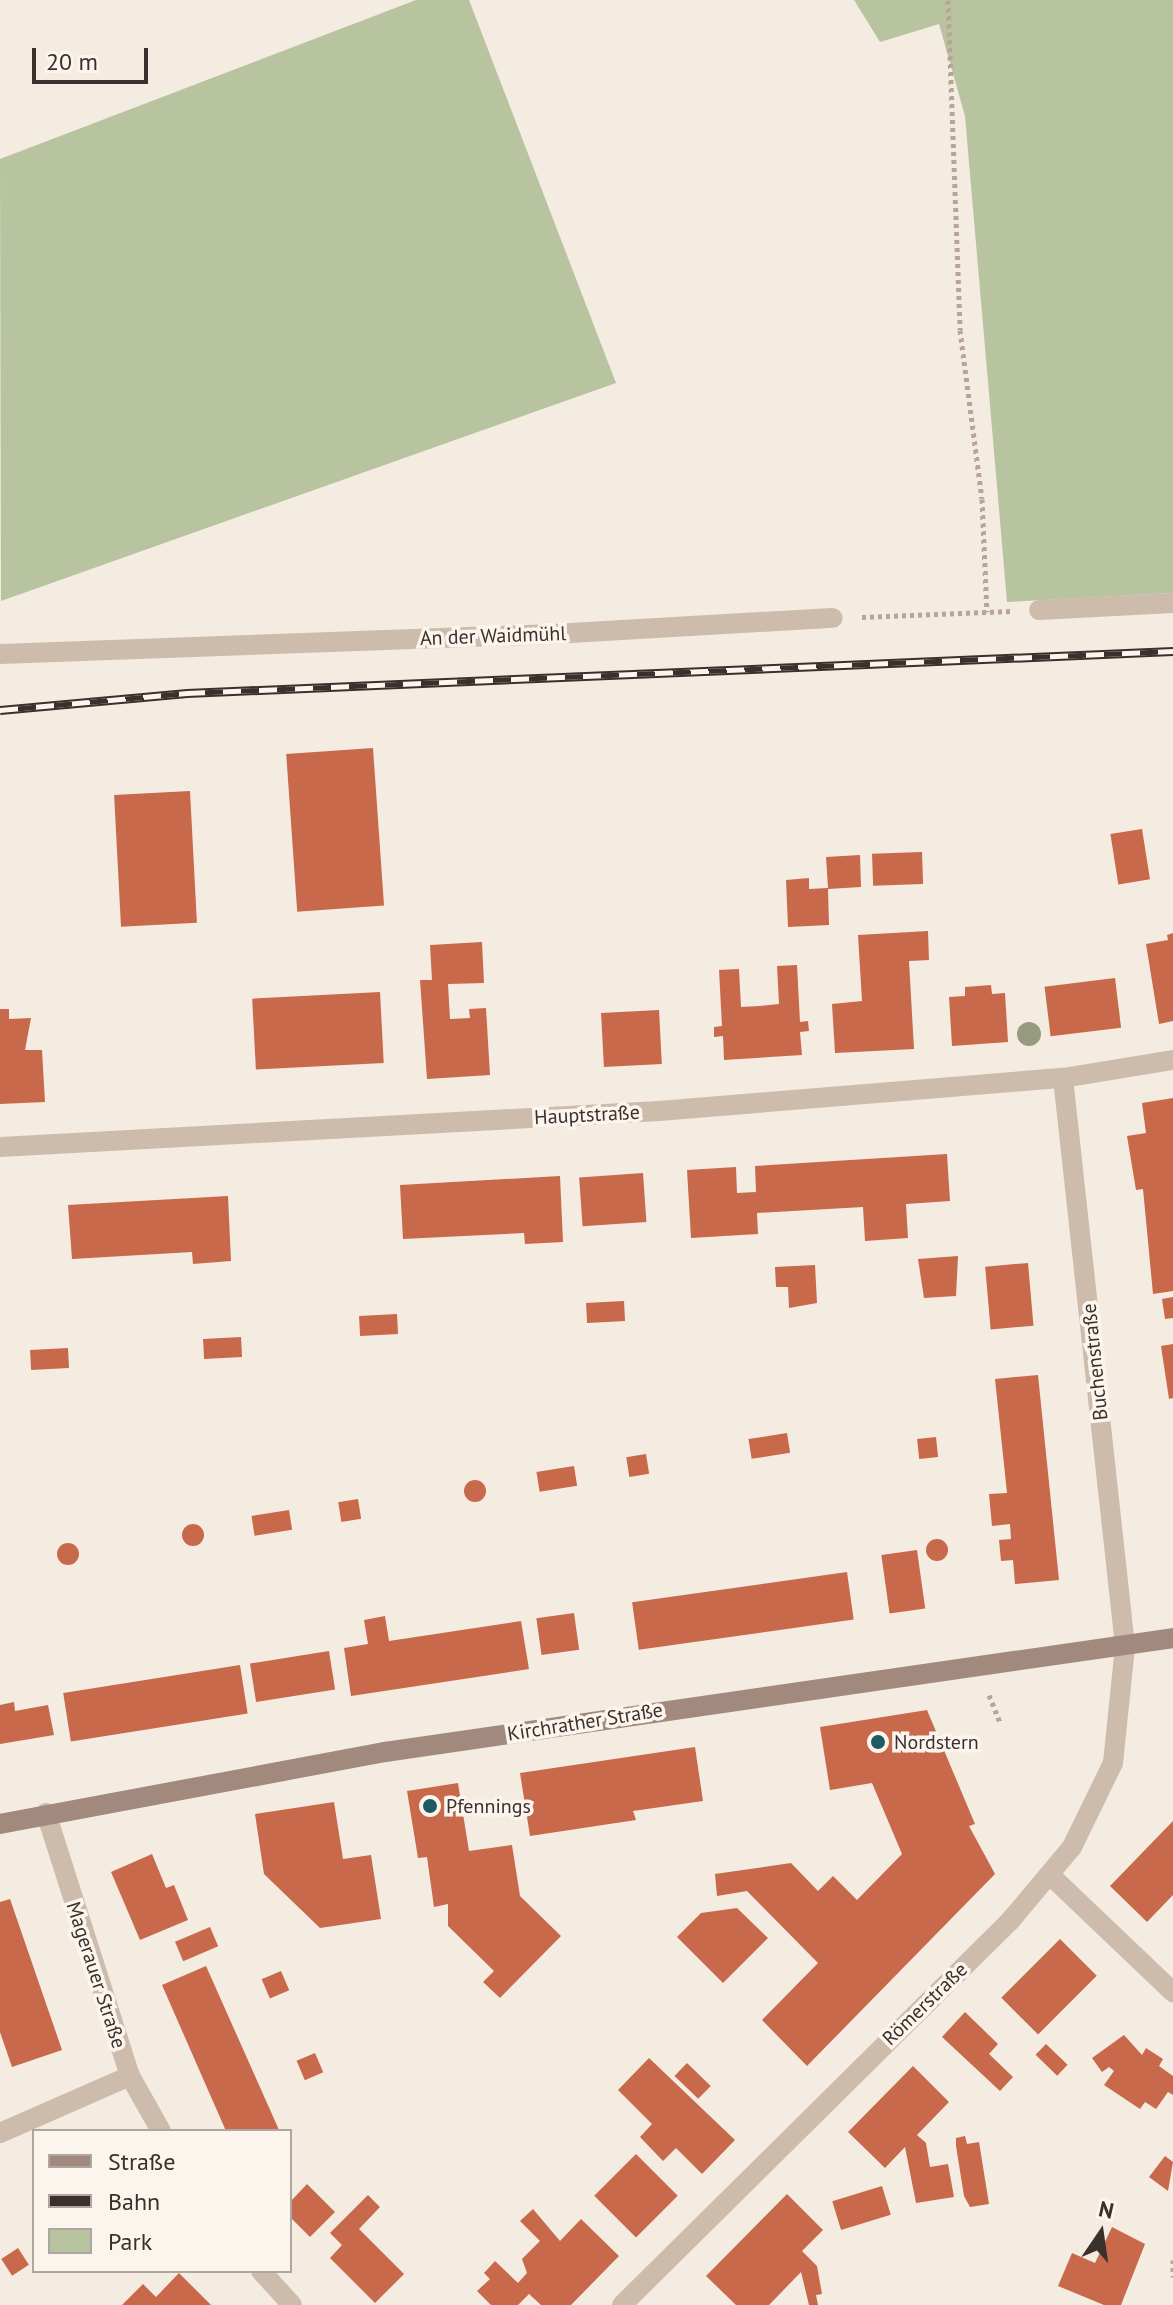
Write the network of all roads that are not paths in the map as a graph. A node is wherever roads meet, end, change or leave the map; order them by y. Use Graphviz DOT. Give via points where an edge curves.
graph roads {
  1 [pos="1173,603"];
  2 [pos="1039,610"];
  3 [pos="833,618"];
  4 [pos="0,654"];
  5 [pos="1173,1060"];
  6 [pos="1063,1078"];
  7 [pos="0,1147"];
  8 [pos="1173,1638"];
  9 [pos="1125,1646"];
  10 [pos="46,1813"];
  11 [pos="0,1824"];
  12 [pos="1050,1875"];
  13 [pos="1173,1992"];
  14 [pos="130,2076"];
  15 [pos="160,2129"];
  16 [pos="0,2133"];
  17 [pos="263,2273"];
  18 [pos="292,2305"];
  19 [pos="622,2305"];
  1 -- 2 [label="street"];
  3 -- 4 [label="street, An der Waidmühl"];
  5 -- 6 [label="street, Hauptstraße"];
  6 -- 7 [label="street, Hauptstraße" via="659,1111"];
  6 -- 9 [label="street, Buchenstraße"];
  8 -- 9 [label="main road, Kirchrather Straße"];
  9 -- 10 [label="main road, Kirchrather Straße" via="385,1752"];
  9 -- 12 [label="street, Römerstraße" via="1113,1763 1092,1812"];
  10 -- 11 [label="main road, Kirchrather Straße"];
  10 -- 14 [label="street, Magerauer Straße"];
  12 -- 13 [label="street"];
  12 -- 19 [label="street, Römerstraße"];
  14 -- 15 [label="street, Magerauer Straße"];
  14 -- 16 [label="street"];
  17 -- 18 [label="street"];
}
